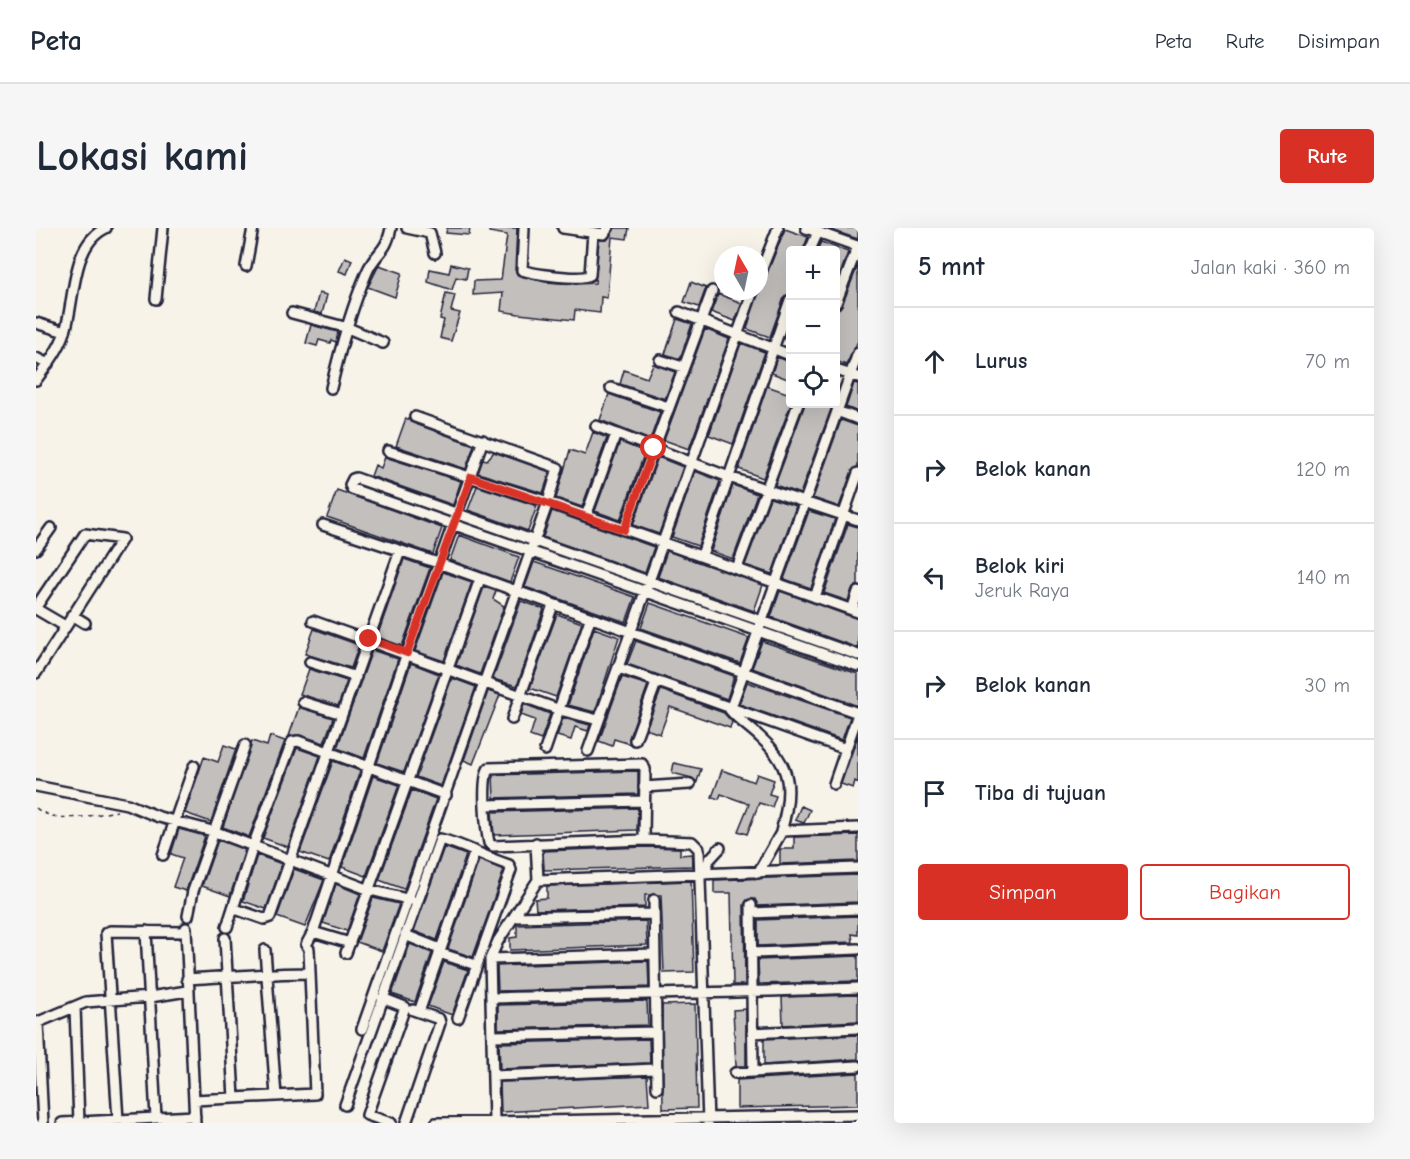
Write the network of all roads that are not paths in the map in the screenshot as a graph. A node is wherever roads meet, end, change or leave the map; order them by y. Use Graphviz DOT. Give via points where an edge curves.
graph roads {
  1 [pos="106,228"];
  2 [pos="163,228"];
  3 [pos="253,228"];
  4 [pos="391,228"];
  5 [pos="407,228"];
  6 [pos="524,228"];
  7 [pos="563,228"];
  8 [pos="608,228"];
  9 [pos="778,228"];
  10 [pos="807,228"];
  11 [pos="818,232"];
  12 [pos="593,233"];
  13 [pos="812,246"];
  14 [pos="857,246"];
  15 [pos="435,253"];
  16 [pos="768,253"];
  17 [pos="246,266"];
  18 [pos="712,291"];
  19 [pos="156,299"];
  20 [pos="750,300"];
  21 [pos="837,300"];
  22 [pos="786,310"];
  23 [pos="679,312"];
  24 [pos="292,313"];
  25 [pos="700,321"];
  26 [pos="36,324"];
  27 [pos="348,327"];
  28 [pos="65,332"];
  29 [pos="737,334"];
  30 [pos="383,343"];
  31 [pos="772,347"];
  32 [pos="858,353"];
  33 [pos="788,354"];
  34 [pos="36,358"];
  35 [pos="660,360"];
  36 [pos="48,364"];
  37 [pos="683,367"];
  38 [pos="854,376"];
  39 [pos="36,380"];
  40 [pos="331,388"];
  41 [pos="611,388"];
  42 [pos="668,407"];
  43 [pos="796,408"];
  44 [pos="837,411"];
  45 [pos="415,417"];
  46 [pos="858,419"];
  47 [pos="596,426"];
  48 [pos="616,434"];
  49 [pos="483,440"];
  50 [pos="654,448"];
  51 [pos="388,451"];
  52 [pos="691,462"];
  53 [pos="858,474"];
  54 [pos="471,477"];
  55 [pos="729,477"];
  56 [pos="378,487"];
  57 [pos="766,489"];
  58 [pos="375,497"];
  59 [pos="804,501"];
  60 [pos="548,502"];
  61 [pos="844,515"];
  62 [pos="586,516"];
  63 [pos="457,519"];
  64 [pos="858,520"];
  65 [pos="323,525"];
  66 [pos="51,528"];
  67 [pos="624,530"];
  68 [pos="534,541"];
  69 [pos="664,544"];
  70 [pos="36,549"];
  71 [pos="400,550"];
  72 [pos="530,552"];
  73 [pos="702,555"];
  74 [pos="441,564"];
  75 [pos="737,568"];
  76 [pos="480,579"];
  77 [pos="649,582"];
  78 [pos="775,583"];
  79 [pos="516,591"];
  80 [pos="645,592"];
  81 [pos="858,592"];
  82 [pos="814,597"];
  83 [pos="553,605"];
  84 [pos="36,607"];
  85 [pos="855,611"];
  86 [pos="72,615"];
  87 [pos="590,619"];
  88 [pos="313,621"];
  89 [pos="763,621"];
  90 [pos="84,623"];
  91 [pos="65,626"];
  92 [pos="759,632"];
  93 [pos="630,633"];
  94 [pos="369,639"];
  95 [pos="819,642"];
  96 [pos="816,652"];
  97 [pos="407,653"];
  98 [pos="858,655"];
  99 [pos="310,662"];
  100 [pos="858,666"];
  101 [pos="619,668"];
  102 [pos="447,669"];
  103 [pos="744,672"];
  104 [pos="36,673"];
  105 [pos="356,677"];
  106 [pos="486,682"];
  107 [pos="656,683"];
  108 [pos="522,696"];
  109 [pos="303,702"];
  110 [pos="560,710"];
  111 [pos="730,710"];
  112 [pos="858,713"];
  113 [pos="342,714"];
  114 [pos="512,719"];
  115 [pos="598,720"];
  116 [pos="636,740"];
  117 [pos="245,745"];
  118 [pos="846,749"];
  119 [pos="544,750"];
  120 [pos="588,751"];
  121 [pos="327,754"];
  122 [pos="194,766"];
  123 [pos="368,768"];
  124 [pos="408,783"];
  125 [pos="690,784"];
  126 [pos="834,784"];
  127 [pos="36,786"];
  128 [pos="644,787"];
  129 [pos="446,795"];
  130 [pos="644,801"];
  131 [pos="485,805"];
  132 [pos="175,821"];
  133 [pos="858,828"];
  134 [pos="216,832"];
  135 [pos="781,832"];
  136 [pos="644,840"];
  137 [pos="536,843"];
  138 [pos="253,846"];
  139 [pos="720,848"];
  140 [pos="476,851"];
  141 [pos="163,855"];
  142 [pos="290,860"];
  143 [pos="858,868"];
  144 [pos="758,873"];
  145 [pos="703,874"];
  146 [pos="332,876"];
  147 [pos="538,880"];
  148 [pos="370,890"];
  149 [pos="412,900"];
  150 [pos="654,900"];
  151 [pos="235,909"];
  152 [pos="858,909"];
  153 [pos="653,914"];
  154 [pos="514,917"];
  155 [pos="187,925"];
  156 [pos="227,927"];
  157 [pos="146,931"];
  158 [pos="313,932"];
  159 [pos="405,935"];
  160 [pos="225,938"];
  161 [pos="350,943"];
  162 [pos="858,949"];
  163 [pos="265,950"];
  164 [pos="440,951"];
  165 [pos="346,953"];
  166 [pos="752,953"];
  167 [pos="654,954"];
  168 [pos="490,959"];
  169 [pos="476,965"];
  170 [pos="266,973"];
  171 [pos="310,973"];
  172 [pos="227,977"];
  173 [pos="187,979"];
  174 [pos="858,988"];
  175 [pos="187,991"];
  176 [pos="653,992"];
  177 [pos="705,992"];
  178 [pos="753,992"];
  179 [pos="150,997"];
  180 [pos="382,998"];
  181 [pos="491,998"];
  182 [pos="111,1000"];
  183 [pos="75,1007"];
  184 [pos="405,1007"];
  185 [pos="419,1012"];
  186 [pos="458,1018"];
  187 [pos="37,1023"];
  188 [pos="858,1028"];
  189 [pos="362,1029"];
  190 [pos="656,1032"];
  191 [pos="752,1033"];
  192 [pos="492,1036"];
  193 [pos="858,1066"];
  194 [pos="656,1069"];
  195 [pos="735,1072"];
  196 [pos="753,1072"];
  197 [pos="493,1076"];
  198 [pos="657,1088"];
  199 [pos="276,1096"];
  200 [pos="234,1098"];
  201 [pos="194,1100"];
  202 [pos="345,1105"];
  203 [pos="858,1115"];
  204 [pos="156,1118"];
  205 [pos="195,1119"];
  206 [pos="118,1120"];
  207 [pos="494,1121"];
  208 [pos="708,1121"];
  209 [pos="470,1122"];
  210 [pos="511,1122"];
  211 [pos="43,1123"];
  212 [pos="63,1123"];
  213 [pos="79,1123"];
  214 [pos="391,1123"];
  215 [pos="406,1123"];
  216 [pos="436,1123"];
  1 -- 28 [label="street" via="87,245 78,267"];
  2 -- 19 [label="street"];
  3 -- 17 [label="street"];
  4 -- 27 [label="street" via="387,246 371,264 363,282"];
  5 -- 15 [label="street" via="430,233"];
  6 -- 12 [label="street" via="522,270 575,278 587,278 591,273"];
  7 -- 12 [label="street"];
  8 -- 12 [label="street" via="605,234"];
  9 -- 16 [label="street"];
  10 -- 11 [label="street"];
  11 -- 13 [label="street"];
  11 -- 14 [label="street"];
  14 -- 21 [label="street"];
  18 -- 25 [label="street"];
  20 -- 29 [label="street"];
  22 -- 31 [label="street"];
  23 -- 25 [label="street"];
  24 -- 27 [label="street"];
  25 -- 29 [label="street"];
  25 -- 37 [label="street"];
  26 -- 28 [label="street"];
  27 -- 30 [label="street"];
  27 -- 40 [label="street"];
  28 -- 36 [label="street"];
  29 -- 31 [label="street"];
  29 -- 52 [label="street"];
  31 -- 33 [label="street"];
  31 -- 55 [label="street"];
  32 -- 38 [label="street"];
  34 -- 36 [label="street"];
  35 -- 37 [label="street"];
  36 -- 39 [label="street"];
  37 -- 42 [label="street"];
  38 -- 44 [label="street"];
  41 -- 42 [label="street"];
  42 -- 50 [label="street"];
  43 -- 57 [label="street"];
  44 -- 46 [label="street"];
  44 -- 59 [label="street"];
  45 -- 49 [label="street"];
  47 -- 48 [label="street"];
  48 -- 50 [label="street"];
  48 -- 62 [label="street"];
  49 -- 54 [label="street"];
  49 -- 60 [label="street" via="557,466"];
  50 -- 52 [label="street"];
  50 -- 67 [label="street"];
  51 -- 54 [label="street"];
  52 -- 55 [label="street"];
  52 -- 69 [label="street"];
  53 -- 61 [label="street"];
  54 -- 60 [label="street"];
  54 -- 63 [label="street"];
  55 -- 57 [label="street"];
  55 -- 73 [label="street"];
  56 -- 58 [label="street"];
  56 -- 58 [label="street" via="354,478 350,486"];
  56 -- 63 [label="street"];
  57 -- 59 [label="street"];
  57 -- 75 [label="street"];
  58 -- 63 [label="street"];
  59 -- 61 [label="street"];
  59 -- 78 [label="street"];
  60 -- 62 [label="street"];
  60 -- 68 [label="street"];
  61 -- 64 [label="street"];
  61 -- 82 [label="street"];
  62 -- 67 [label="street"];
  63 -- 68 [label="street"];
  63 -- 72 [label="street"];
  63 -- 74 [label="street"];
  65 -- 71 [label="street"];
  66 -- 70 [label="street"];
  67 -- 69 [label="street"];
  68 -- 72 [label="street"];
  68 -- 77 [label="street"];
  69 -- 73 [label="street"];
  69 -- 77 [label="street"];
  71 -- 74 [label="street"];
  71 -- 94 [label="street"];
  72 -- 79 [label="street"];
  72 -- 80 [label="street"];
  73 -- 75 [label="street"];
  74 -- 76 [label="street"];
  74 -- 97 [label="street"];
  75 -- 78 [label="street"];
  76 -- 79 [label="street"];
  76 -- 102 [label="street"];
  77 -- 80 [label="street"];
  77 -- 89 [label="street"];
  78 -- 82 [label="street"];
  78 -- 89 [label="street"];
  79 -- 83 [label="street"];
  79 -- 106 [label="street"];
  80 -- 92 [label="street"];
  80 -- 93 [label="street"];
  81 -- 85 [label="street"];
  82 -- 85 [label="street"];
  83 -- 87 [label="street"];
  83 -- 108 [label="street"];
  84 -- 86 [label="street" via="85,534 122,539"];
  84 -- 91 [label="street"];
  86 -- 90 [label="street"];
  86 -- 91 [label="street"];
  87 -- 93 [label="street"];
  87 -- 110 [label="street"];
  88 -- 94 [label="street"];
  89 -- 92 [label="street"];
  89 -- 95 [label="street"];
  91 -- 104 [label="street"];
  92 -- 96 [label="street"];
  92 -- 103 [label="street"];
  93 -- 101 [label="street"];
  93 -- 103 [label="street"];
  94 -- 97 [label="street"];
  94 -- 105 [label="street"];
  95 -- 96 [label="street"];
  95 -- 98 [label="street"];
  96 -- 100 [label="street"];
  97 -- 102 [label="street"];
  97 -- 123 [label="street"];
  99 -- 105 [label="street"];
  101 -- 107 [label="street"];
  101 -- 115 [label="street"];
  102 -- 106 [label="street"];
  102 -- 124 [label="street"];
  103 -- 111 [label="street"];
  103 -- 112 [label="street"];
  105 -- 113 [label="street"];
  106 -- 108 [label="street"];
  106 -- 129 [label="street"];
  107 -- 111 [label="street"];
  107 -- 116 [label="street"];
  108 -- 110 [label="street"];
  108 -- 114 [label="street"];
  109 -- 113 [label="street"];
  110 -- 115 [label="street"];
  110 -- 119 [label="street"];
  111 -- 118 [label="street"];
  111 -- 135 [label="street" via="776,751 784,767 788,792"];
  112 -- 118 [label="street"];
  113 -- 121 [label="street"];
  115 -- 120 [label="street"];
  117 -- 134 [label="street"];
  118 -- 126 [label="street"];
  121 -- 123 [label="street"];
  121 -- 138 [label="street" via="298,741 290,744"];
  121 -- 142 [label="street"];
  122 -- 132 [label="street"];
  123 -- 124 [label="street"];
  123 -- 146 [label="street"];
  124 -- 129 [label="street"];
  124 -- 148 [label="street"];
  125 -- 128 [label="street"];
  127 -- 132 [label="street" via="127,804"];
  128 -- 130 [label="street"];
  128 -- 131 [label="street" via="642,764 491,767 486,770"];
  129 -- 149 [label="street"];
  130 -- 131 [label="street"];
  130 -- 136 [label="street"];
  131 -- 137 [label="street" via="490,845"];
  132 -- 134 [label="street"];
  132 -- 141 [label="street"];
  133 -- 135 [label="street"];
  134 -- 138 [label="street"];
  134 -- 155 [label="street" via="193,891"];
  135 -- 144 [label="street"];
  136 -- 137 [label="street"];
  136 -- 145 [label="street" via="695,843"];
  137 -- 147 [label="street"];
  138 -- 142 [label="street"];
  138 -- 151 [label="street"];
  139 -- 145 [label="street"];
  140 -- 149 [label="street" via="440,839"];
  140 -- 164 [label="street"];
  140 -- 169 [label="street" via="480,856 509,865 512,870"];
  142 -- 146 [label="street"];
  142 -- 151 [label="street" via="270,917 264,919"];
  143 -- 144 [label="street"];
  144 -- 145 [label="street"];
  145 -- 147 [label="street"];
  145 -- 177 [label="street"];
  146 -- 148 [label="street"];
  146 -- 158 [label="street"];
  147 -- 154 [label="street"];
  148 -- 149 [label="street"];
  148 -- 161 [label="street"];
  149 -- 159 [label="street"];
  149 -- 189 [label="street"];
  150 -- 153 [label="street"];
  151 -- 156 [label="street"];
  152 -- 166 [label="street" via="751,909"];
  153 -- 154 [label="street"];
  153 -- 167 [label="street"];
  154 -- 168 [label="street"];
  155 -- 157 [label="street"];
  155 -- 173 [label="street"];
  157 -- 179 [label="street"];
  157 -- 182 [label="street" via="106,933"];
  158 -- 161 [label="street"];
  158 -- 171 [label="street" via="307,947"];
  159 -- 164 [label="street"];
  159 -- 180 [label="street"];
  160 -- 172 [label="street"];
  161 -- 165 [label="street"];
  162 -- 166 [label="street"];
  163 -- 170 [label="street"];
  164 -- 169 [label="street"];
  164 -- 185 [label="street"];
  166 -- 178 [label="street"];
  167 -- 168 [label="street"];
  167 -- 176 [label="street"];
  168 -- 181 [label="street"];
  169 -- 186 [label="street"];
  170 -- 171 [label="street"];
  170 -- 172 [label="street"];
  170 -- 199 [label="street"];
  171 -- 199 [label="street" via="316,1092"];
  172 -- 173 [label="street"];
  172 -- 200 [label="street"];
  173 -- 175 [label="street"];
  174 -- 178 [label="street"];
  175 -- 179 [label="street"];
  175 -- 201 [label="street"];
  176 -- 177 [label="street"];
  176 -- 181 [label="street"];
  176 -- 190 [label="street"];
  177 -- 178 [label="street"];
  177 -- 208 [label="street"];
  178 -- 191 [label="street"];
  179 -- 182 [label="street"];
  179 -- 204 [label="street"];
  180 -- 184 [label="street"];
  180 -- 202 [label="street"];
  181 -- 192 [label="street"];
  182 -- 183 [label="street"];
  182 -- 206 [label="street"];
  183 -- 187 [label="street"];
  183 -- 213 [label="street"];
  184 -- 185 [label="street"];
  184 -- 214 [label="street" via="367,1113 369,1118"];
  185 -- 215 [label="street" via="439,1019 440,1023"];
  187 -- 211 [label="street"];
  188 -- 191 [label="street"];
  190 -- 192 [label="street"];
  190 -- 194 [label="street"];
  191 -- 196 [label="street"];
  192 -- 197 [label="street"];
  193 -- 196 [label="street"];
  194 -- 197 [label="street"];
  194 -- 198 [label="street"];
  195 -- 196 [label="street"];
  197 -- 207 [label="street"];
  199 -- 200 [label="street"];
  200 -- 201 [label="street"];
  201 -- 205 [label="street"];
  203 -- 208 [label="street"];
  204 -- 205 [label="street"];
  204 -- 206 [label="street"];
  206 -- 213 [label="street"];
  207 -- 209 [label="street"];
  207 -- 210 [label="street"];
  208 -- 210 [label="street"];
  209 -- 216 [label="street"];
  212 -- 213 [label="street"];
}
